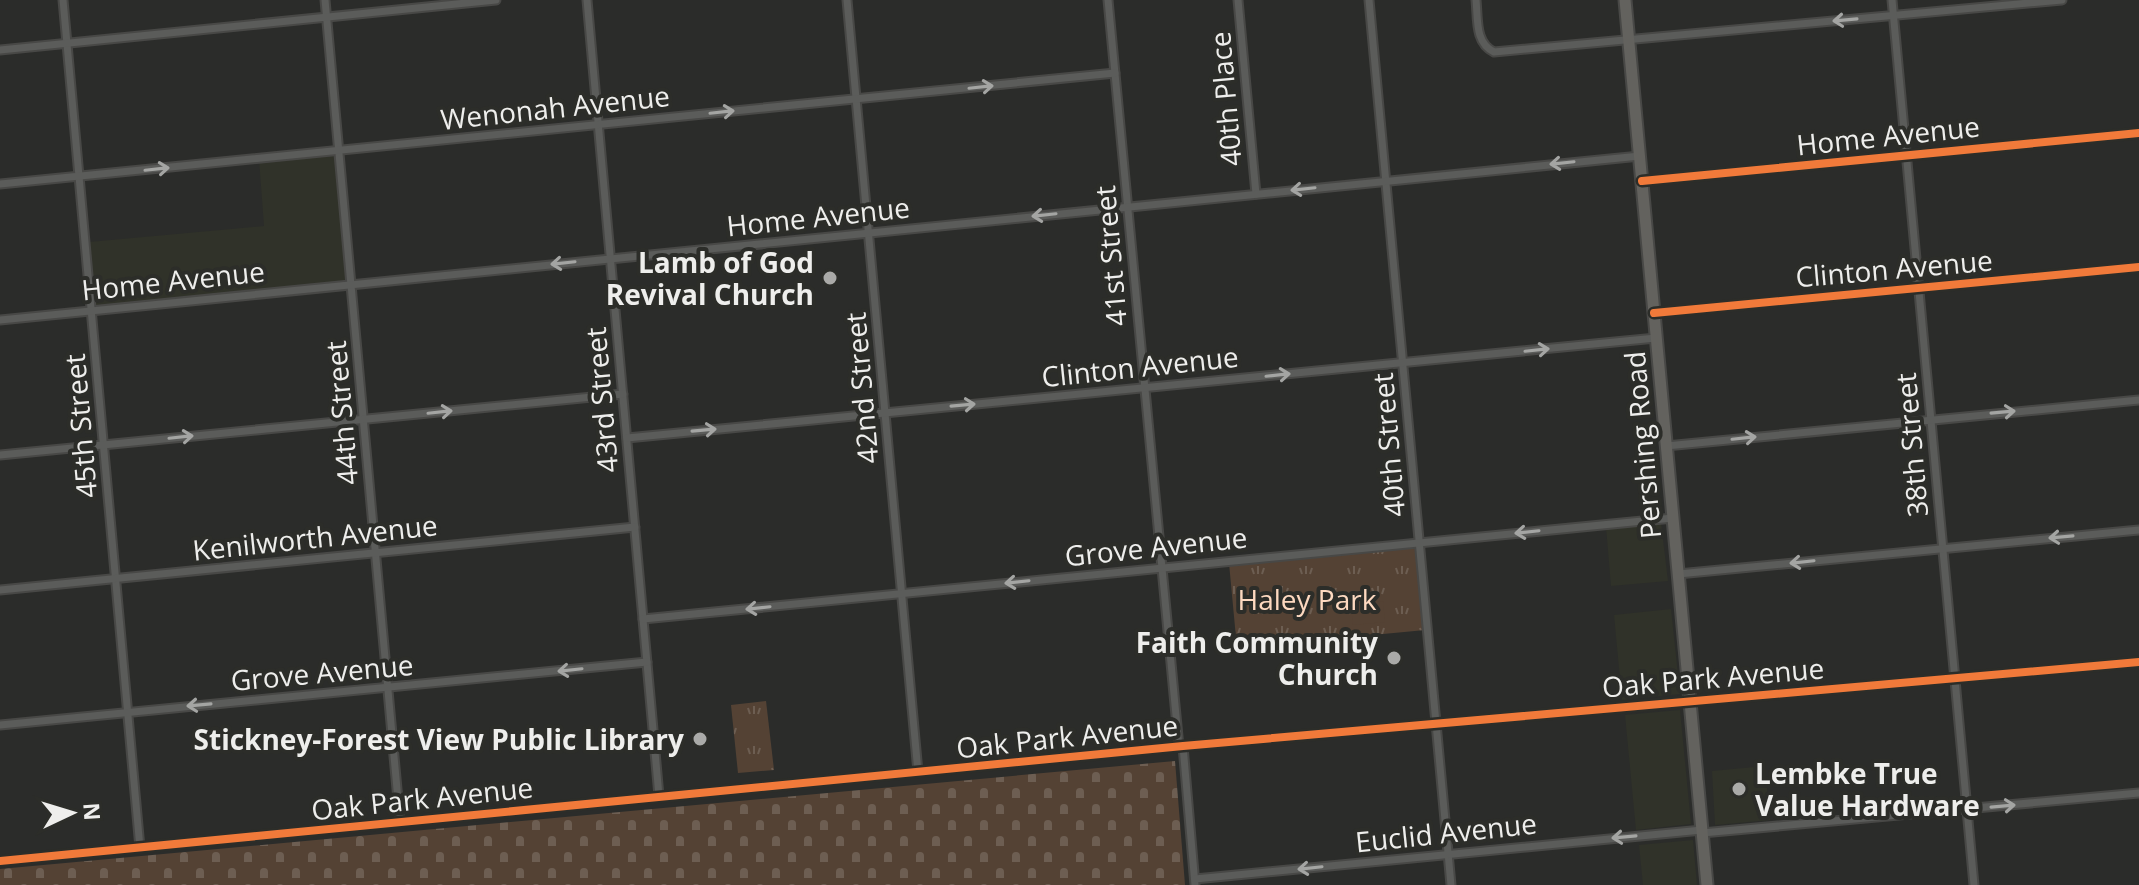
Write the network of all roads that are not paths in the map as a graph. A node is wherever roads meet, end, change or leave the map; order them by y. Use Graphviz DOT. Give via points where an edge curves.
graph roads {
  1 [pos="63,0"];
  2 [pos="325,0"];
  3 [pos="496,0"];
  4 [pos="587,0"];
  5 [pos="847,0"];
  6 [pos="1108,0"];
  7 [pos="1238,0"];
  8 [pos="1369,0"];
  9 [pos="1476,0"];
  10 [pos="1625,0"];
  11 [pos="1892,0"];
  12 [pos="2062,0"];
  13 [pos="1893,16"];
  14 [pos="326,17"];
  15 [pos="1629,41"];
  16 [pos="67,44"];
  17 [pos="0,50"];
  18 [pos="1115,73"];
  19 [pos="856,99"];
  20 [pos="598,125"];
  21 [pos="2139,133"];
  22 [pos="339,151"];
  23 [pos="1640,156"];
  24 [pos="1906,156"];
  25 [pos="79,177"];
  26 [pos="1386,181"];
  27 [pos="1642,181"];
  28 [pos="0,184"];
  29 [pos="1256,194"];
  30 [pos="1128,207"];
  31 [pos="869,233"];
  32 [pos="611,259"];
  33 [pos="2139,267"];
  34 [pos="351,285"];
  35 [pos="1918,288"];
  36 [pos="91,311"];
  37 [pos="1654,313"];
  38 [pos="0,320"];
  39 [pos="1656,338"];
  40 [pos="1402,363"];
  41 [pos="1145,388"];
  42 [pos="623,394"];
  43 [pos="2139,400"];
  44 [pos="885,413"];
  45 [pos="363,419"];
  46 [pos="1930,419"];
  47 [pos="627,438"];
  48 [pos="104,445"];
  49 [pos="1666,446"];
  50 [pos="0,455"];
  51 [pos="1673,518"];
  52 [pos="635,527"];
  53 [pos="2139,530"];
  54 [pos="1419,543"];
  55 [pos="1943,548"];
  56 [pos="375,553"];
  57 [pos="1162,568"];
  58 [pos="1678,574"];
  59 [pos="116,579"];
  60 [pos="0,590"];
  61 [pos="902,593"];
  62 [pos="643,619"];
  63 [pos="647,662"];
  64 [pos="2139,662"];
  65 [pos="1955,679"];
  66 [pos="388,688"];
  67 [pos="1690,702"];
  68 [pos="128,712"];
  69 [pos="1436,724"];
  70 [pos="0,725"];
  71 [pos="1181,747"];
  72 [pos="918,772"];
  73 [pos="2139,793"];
  74 [pos="659,796"];
  75 [pos="1967,809"];
  76 [pos="400,822"];
  77 [pos="1702,831"];
  78 [pos="140,848"];
  79 [pos="1448,854"];
  80 [pos="0,861"];
  81 [pos="1195,882"];
  82 [pos="1451,885"];
  83 [pos="1707,885"];
  84 [pos="1974,885"];
  1 -- 16 [label="street, 45th Street"];
  2 -- 14 [label="street, 44th Street"];
  3 -- 14 [label="street"];
  4 -- 20 [label="street, 43rd Street"];
  5 -- 19 [label="street, 42nd Street"];
  6 -- 18 [label="street, 41st Street"];
  7 -- 29 [label="street, 40th Place"];
  8 -- 26 [label="street, 40th Street"];
  9 -- 15 [label="street" via="1480,39 1494,52"];
  10 -- 15 [label="main road, Pershing Road"];
  11 -- 13 [label="street, 38th Street"];
  12 -- 13 [label="street"];
  13 -- 15 [label="street, one-way"];
  13 -- 24 [label="street, 38th Street"];
  14 -- 16 [label="street"];
  14 -- 22 [label="street, 44th Street"];
  15 -- 23 [label="main road, Pershing Road"];
  16 -- 17 [label="street"];
  16 -- 25 [label="street, 45th Street"];
  19 -- 18 [label="street, Wenonah Avenue, one-way"];
  18 -- 30 [label="street, 41st Street"];
  20 -- 19 [label="street, Wenonah Avenue, one-way"];
  19 -- 31 [label="street, 42nd Street"];
  20 -- 22 [label="street, Wenonah Avenue"];
  20 -- 32 [label="street, 43rd Street"];
  21 -- 24 [label="street, Home Avenue"];
  25 -- 22 [label="street, Wenonah Avenue, one-way"];
  22 -- 34 [label="street, 44th Street"];
  23 -- 26 [label="street, Home Avenue, one-way"];
  23 -- 27 [label="main road, Pershing Road"];
  24 -- 27 [label="street, Home Avenue"];
  24 -- 35 [label="street, 38th Street"];
  25 -- 28 [label="street, Wenonah Avenue"];
  25 -- 36 [label="street, 45th Street"];
  26 -- 29 [label="street, Home Avenue, one-way"];
  26 -- 40 [label="street, 40th Street"];
  27 -- 37 [label="main road, Pershing Road"];
  29 -- 30 [label="street, Home Avenue"];
  30 -- 31 [label="street, Home Avenue, one-way"];
  30 -- 41 [label="street, 41st Street"];
  31 -- 32 [label="street, Home Avenue"];
  31 -- 44 [label="street, 42nd Street"];
  32 -- 34 [label="street, Home Avenue, one-way"];
  32 -- 42 [label="street, 43rd Street"];
  33 -- 35 [label="street, Clinton Avenue"];
  34 -- 36 [label="street, Home Avenue"];
  34 -- 45 [label="street, 44th Street"];
  35 -- 37 [label="street, Clinton Avenue"];
  35 -- 46 [label="street, 38th Street"];
  36 -- 38 [label="street, Home Avenue"];
  36 -- 48 [label="street, 45th Street"];
  37 -- 39 [label="main road, Pershing Road"];
  40 -- 39 [label="street, Clinton Avenue, one-way"];
  39 -- 49 [label="main road, Pershing Road"];
  41 -- 40 [label="street, Clinton Avenue, one-way"];
  40 -- 54 [label="street, 40th Street"];
  44 -- 41 [label="street, Clinton Avenue, one-way"];
  41 -- 57 [label="street, 41st Street"];
  45 -- 42 [label="street, one-way"];
  42 -- 47 [label="street, 43rd Street"];
  46 -- 43 [label="street, one-way"];
  47 -- 44 [label="street, Clinton Avenue, one-way"];
  44 -- 61 [label="street, 42nd Street"];
  48 -- 45 [label="street, one-way"];
  45 -- 56 [label="street, 44th Street"];
  49 -- 46 [label="street, one-way"];
  46 -- 55 [label="street, 38th Street"];
  47 -- 52 [label="street, 43rd Street"];
  48 -- 50 [label="street"];
  48 -- 59 [label="street, 45th Street"];
  49 -- 51 [label="main road, Pershing Road"];
  51 -- 54 [label="street, Grove Avenue, one-way"];
  51 -- 58 [label="main road, Pershing Road"];
  52 -- 56 [label="street, Kenilworth Avenue"];
  52 -- 62 [label="street, 43rd Street"];
  53 -- 55 [label="street, one-way"];
  54 -- 57 [label="street, Grove Avenue"];
  54 -- 69 [label="street, 40th Street"];
  55 -- 58 [label="street, one-way"];
  55 -- 65 [label="street, 38th Street"];
  56 -- 59 [label="street, Kenilworth Avenue"];
  56 -- 66 [label="street, 44th Street"];
  57 -- 61 [label="street, Grove Avenue, one-way"];
  57 -- 71 [label="street, 41st Street"];
  58 -- 67 [label="main road, Pershing Road"];
  59 -- 60 [label="street, Kenilworth Avenue"];
  59 -- 68 [label="street, 45th Street"];
  61 -- 62 [label="street, Grove Avenue, one-way"];
  61 -- 72 [label="street, 42nd Street"];
  62 -- 63 [label="street, 43rd Street"];
  63 -- 66 [label="street, Grove Avenue, one-way"];
  63 -- 74 [label="street, 43rd Street"];
  64 -- 65 [label="street, Oak Park Avenue"];
  65 -- 67 [label="street, Oak Park Avenue"];
  65 -- 75 [label="street, 38th Street"];
  66 -- 68 [label="street, Grove Avenue, one-way"];
  66 -- 76 [label="street, 44th Street"];
  67 -- 69 [label="street, Oak Park Avenue"];
  67 -- 77 [label="main road, Pershing Road"];
  68 -- 70 [label="street, Grove Avenue"];
  68 -- 78 [label="street, 45th Street"];
  69 -- 71 [label="street, Oak Park Avenue"];
  69 -- 79 [label="street, 40th Street"];
  71 -- 72 [label="street, Oak Park Avenue"];
  71 -- 81 [label="street, 41st Street"];
  72 -- 74 [label="street, Oak Park Avenue"];
  75 -- 73 [label="street, Euclid Avenue, one-way"];
  74 -- 76 [label="street, Oak Park Avenue"];
  75 -- 77 [label="street, Euclid Avenue"];
  75 -- 84 [label="street, 38th Street"];
  76 -- 78 [label="street, Oak Park Avenue"];
  77 -- 79 [label="street, Euclid Avenue, one-way"];
  77 -- 83 [label="main road, Pershing Road"];
  78 -- 80 [label="street, Oak Park Avenue"];
  79 -- 81 [label="street, Euclid Avenue, one-way"];
  79 -- 82 [label="street, 40th Street"];
}
